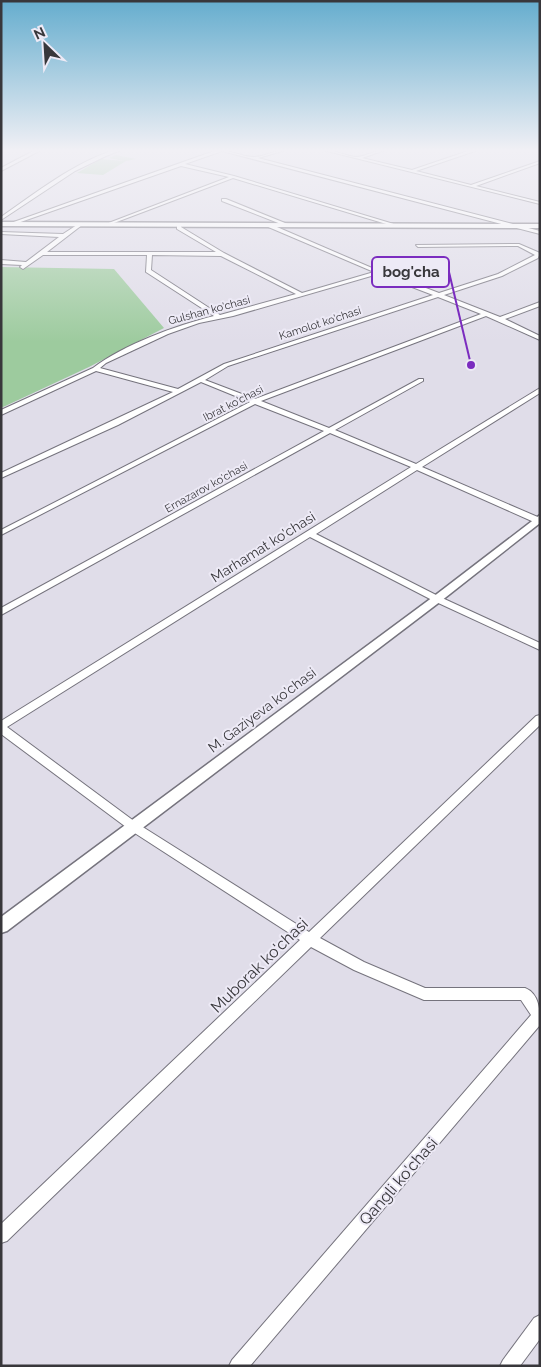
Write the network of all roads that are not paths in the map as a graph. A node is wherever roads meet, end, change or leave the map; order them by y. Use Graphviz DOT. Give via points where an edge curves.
graph roads {
  1 [pos="39,214"];
  2 [pos="137,214"];
  3 [pos="259,214"];
  4 [pos="358,214"];
  5 [pos="465,214"];
  6 [pos="1,224"];
  7 [pos="10,224"];
  8 [pos="80,224"];
  9 [pos="108,225"];
  10 [pos="179,225"];
  11 [pos="268,225"];
  12 [pos="288,225"];
  13 [pos="396,225"];
  14 [pos="511,226"];
  15 [pos="540,226"];
  16 [pos="1,233"];
  17 [pos="540,233"];
  18 [pos="64,236"];
  19 [pos="418,246"];
  20 [pos="42,253"];
  21 [pos="150,254"];
  22 [pos="222,254"];
  23 [pos="539,254"];
  24 [pos="1,262"];
  25 [pos="404,265"];
  26 [pos="378,272"];
  27 [pos="436,294"];
  28 [pos="302,295"];
  29 [pos="540,304"];
  30 [pos="486,314"];
  31 [pos="219,316"];
  32 [pos="500,319"];
  33 [pos="540,338"];
  34 [pos="95,369"];
  35 [pos="200,380"];
  36 [pos="421,380"];
  37 [pos="540,390"];
  38 [pos="177,391"];
  39 [pos="256,403"];
  40 [pos="1,413"];
  41 [pos="329,432"];
  42 [pos="415,467"];
  43 [pos="1,476"];
  44 [pos="538,519"];
  45 [pos="1,533"];
  46 [pos="310,534"];
  47 [pos="437,599"];
  48 [pos="1,612"];
  49 [pos="540,647"];
  50 [pos="540,719"];
  51 [pos="1,727"];
  52 [pos="134,827"];
  53 [pos="1,926"];
  54 [pos="312,940"];
  55 [pos="1,1235"];
  56 [pos="540,1324"];
  57 [pos="238,1366"];
  58 [pos="509,1366"];
  1 -- 7 [label="street"];
  2 -- 9 [label="street"];
  3 -- 12 [label="street"];
  4 -- 13 [label="street"];
  5 -- 14 [label="street"];
  6 -- 7 [label="street"];
  7 -- 8 [label="street"];
  8 -- 9 [label="street"];
  8 -- 18 [label="street"];
  9 -- 10 [label="street"];
  10 -- 11 [label="street"];
  10 -- 22 [label="street"];
  11 -- 12 [label="street"];
  11 -- 26 [label="street"];
  12 -- 13 [label="street"];
  13 -- 14 [label="street"];
  14 -- 15 [label="street"];
  14 -- 17 [label="street"];
  16 -- 18 [label="street"];
  18 -- 20 [label="street"];
  19 -- 23 [label="street, Kamolot ko'chasi" via="519,245"];
  20 -- 21 [label="street"];
  20 -- 24 [label="street" via="25,266"];
  21 -- 22 [label="street"];
  21 -- 31 [label="street" via="148,270"];
  22 -- 28 [label="street"];
  23 -- 27 [label="street, Kamolot ko'chasi" via="500,275"];
  25 -- 26 [label="street, Gulshan ko'chasi"];
  26 -- 27 [label="street"];
  26 -- 28 [label="street, Gulshan ko'chasi"];
  27 -- 30 [label="street"];
  27 -- 35 [label="street, Kamolot ko'chasi" via="226,365"];
  28 -- 31 [label="street, Gulshan ko'chasi"];
  29 -- 32 [label="street"];
  30 -- 32 [label="street"];
  30 -- 39 [label="street, Ibrat ko'chasi" via="266,396"];
  31 -- 34 [label="street, Gulshan ko'chasi" via="172,329"];
  32 -- 33 [label="street"];
  34 -- 38 [label="street"];
  34 -- 40 [label="street, Gulshan ko'chasi"];
  35 -- 38 [label="street, Kamolot ko'chasi"];
  35 -- 39 [label="street"];
  36 -- 41 [label="street, Ernazarov ko'chasi"];
  37 -- 42 [label="street, Marhamat ko'chasi"];
  38 -- 43 [label="street, Kamolot ko'chasi"];
  39 -- 41 [label="street"];
  39 -- 45 [label="street, Ibrat ko'chasi"];
  41 -- 42 [label="street"];
  41 -- 48 [label="street, Ernazarov ko'chasi"];
  42 -- 44 [label="street"];
  42 -- 46 [label="street, Marhamat ko'chasi"];
  44 -- 47 [label="street, M. Gaziyeva ko'chasi"];
  46 -- 47 [label="street"];
  46 -- 51 [label="street, Marhamat ko'chasi"];
  47 -- 49 [label="street"];
  47 -- 52 [label="street, M. Gaziyeva ko'chasi"];
  50 -- 54 [label="street, Muborak ko'chasi"];
  51 -- 52 [label="street"];
  52 -- 53 [label="street, M. Gaziyeva ko'chasi"];
  52 -- 54 [label="street"];
  54 -- 55 [label="street, Muborak ko'chasi"];
  54 -- 57 [label="street, Qangli ko'chasi" via="359,966 424,994 525,994 539,1016"];
  56 -- 58 [label="street"];
}
